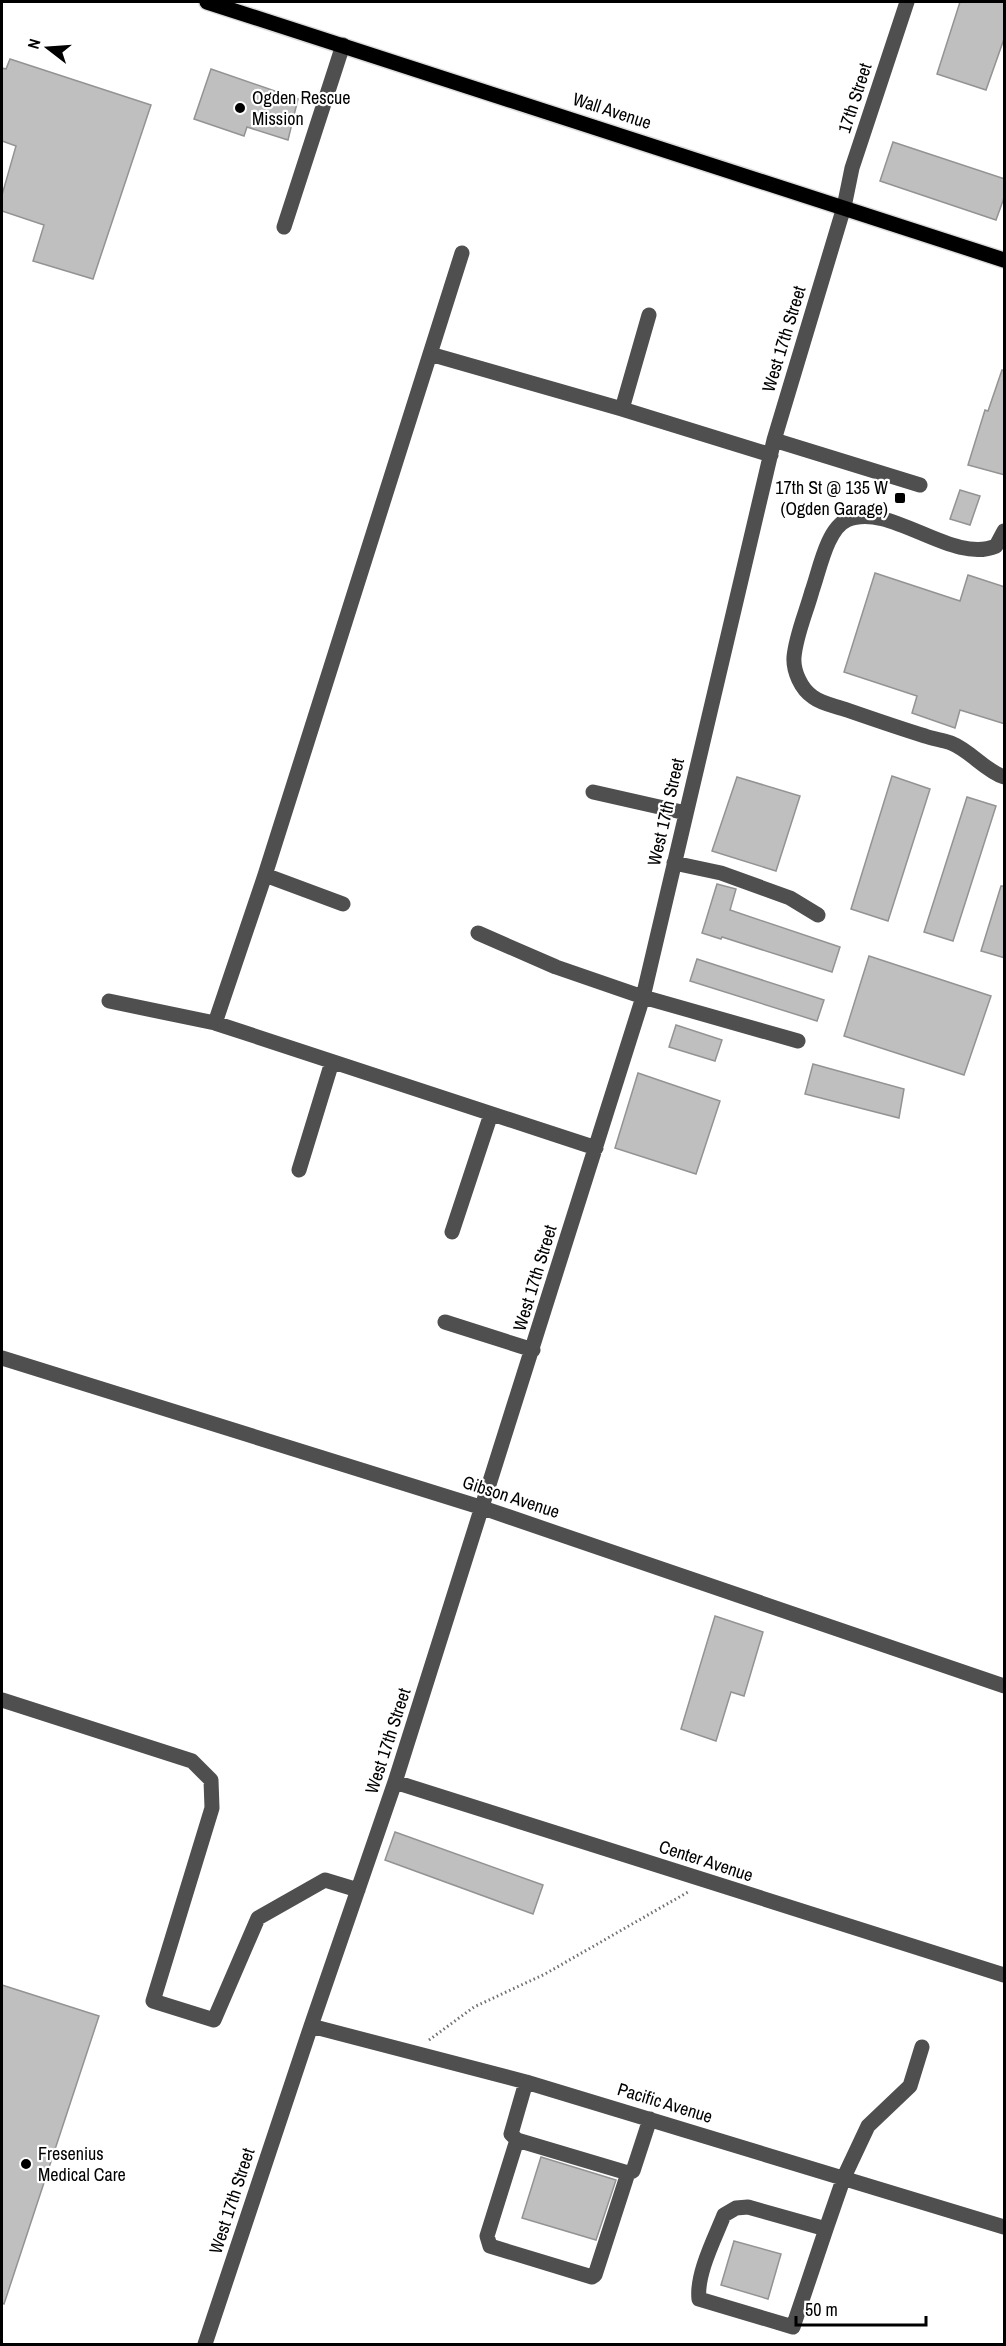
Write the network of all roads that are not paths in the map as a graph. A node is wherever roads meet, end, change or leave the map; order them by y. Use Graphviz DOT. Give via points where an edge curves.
graph roads {
  1 [pos="207,2"];
  2 [pos="907,2"];
  3 [pos="343,45"];
  4 [pos="844,207"];
  5 [pos="284,227"];
  6 [pos="462,253"];
  7 [pos="1005,260"];
  8 [pos="649,315"];
  9 [pos="430,354"];
  10 [pos="622,410"];
  11 [pos="772,447"];
  12 [pos="920,485"];
  13 [pos="1004,534"];
  14 [pos="1005,777"];
  15 [pos="593,792"];
  16 [pos="686,813"];
  17 [pos="674,862"];
  18 [pos="265,874"];
  19 [pos="344,904"];
  20 [pos="818,915"];
  21 [pos="478,933"];
  22 [pos="643,998"];
  23 [pos="109,1001"];
  24 [pos="215,1023"];
  25 [pos="798,1041"];
  26 [pos="333,1062"];
  27 [pos="491,1114"];
  28 [pos="596,1148"];
  29 [pos="299,1170"];
  30 [pos="452,1232"];
  31 [pos="445,1322"];
  32 [pos="532,1350"];
  33 [pos="2,1358"];
  34 [pos="483,1508"];
  35 [pos="1005,1686"];
  36 [pos="2,1700"];
  37 [pos="395,1782"];
  38 [pos="358,1890"];
  39 [pos="1005,1975"];
  40 [pos="311,2025"];
  41 [pos="922,2047"];
  42 [pos="526,2082"];
  43 [pos="650,2119"];
  44 [pos="517,2140"];
  45 [pos="628,2173"];
  46 [pos="844,2177"];
  47 [pos="1005,2227"];
  48 [pos="826,2229"];
  49 [pos="205,2344"];
  1 -- 3 [label="main road, Wall Avenue"];
  2 -- 4 [label="street, 17th Street" via="852,168"];
  3 -- 4 [label="main road, Wall Avenue"];
  3 -- 5 [label="street"];
  4 -- 7 [label="main road, Wall Avenue"];
  4 -- 11 [label="street, West 17th Street"];
  6 -- 9 [label="street"];
  8 -- 10 [label="street"];
  9 -- 10 [label="street"];
  9 -- 18 [label="street"];
  10 -- 11 [label="street"];
  11 -- 12 [label="street"];
  11 -- 16 [label="street, West 17th Street"];
  13 -- 14 [label="street" via="996,546 977,551 880,519 847,520 835,529 825,550 794,658 796,673 812,697 928,738 950,742"];
  15 -- 16 [label="street"];
  16 -- 17 [label="street, West 17th Street"];
  17 -- 20 [label="street" via="761,887"];
  17 -- 22 [label="street, West 17th Street"];
  18 -- 19 [label="street"];
  18 -- 24 [label="street"];
  21 -- 22 [label="street" via="556,967"];
  22 -- 25 [label="street"];
  22 -- 28 [label="street, West 17th Street"];
  23 -- 24 [label="street"];
  24 -- 26 [label="street"];
  26 -- 27 [label="street"];
  26 -- 29 [label="street"];
  27 -- 28 [label="street"];
  27 -- 30 [label="street"];
  28 -- 32 [label="street, West 17th Street"];
  31 -- 32 [label="street"];
  32 -- 34 [label="street, West 17th Street"];
  33 -- 34 [label="street, Gibson Avenue"];
  34 -- 35 [label="street, Gibson Avenue"];
  34 -- 37 [label="street, West 17th Street"];
  36 -- 38 [label="street" via="192,1761 211,1780 212,1808 153,2001 214,2020 258,1918 325,1880"];
  37 -- 38 [label="street, West 17th Street"];
  37 -- 39 [label="street, Center Avenue"];
  38 -- 40 [label="street, West 17th Street"];
  40 -- 42 [label="street, Pacific Avenue"];
  40 -- 49 [label="street, West 17th Street"];
  41 -- 46 [label="street" via="910,2086 868,2126"];
  42 -- 43 [label="street, Pacific Avenue"];
  42 -- 44 [label="street" via="511,2134"];
  43 -- 45 [label="street" via="633,2171"];
  43 -- 46 [label="street, Pacific Avenue"];
  44 -- 45 [label="street"];
  44 -- 45 [label="street" via="487,2236 490,2246 592,2277 596,2275"];
  46 -- 47 [label="street, Pacific Avenue"];
  46 -- 48 [label="street"];
  48 -- 48 [label="street" via="748,2207 736,2208 724,2215 708,2255 699,2299 794,2327"];
}
